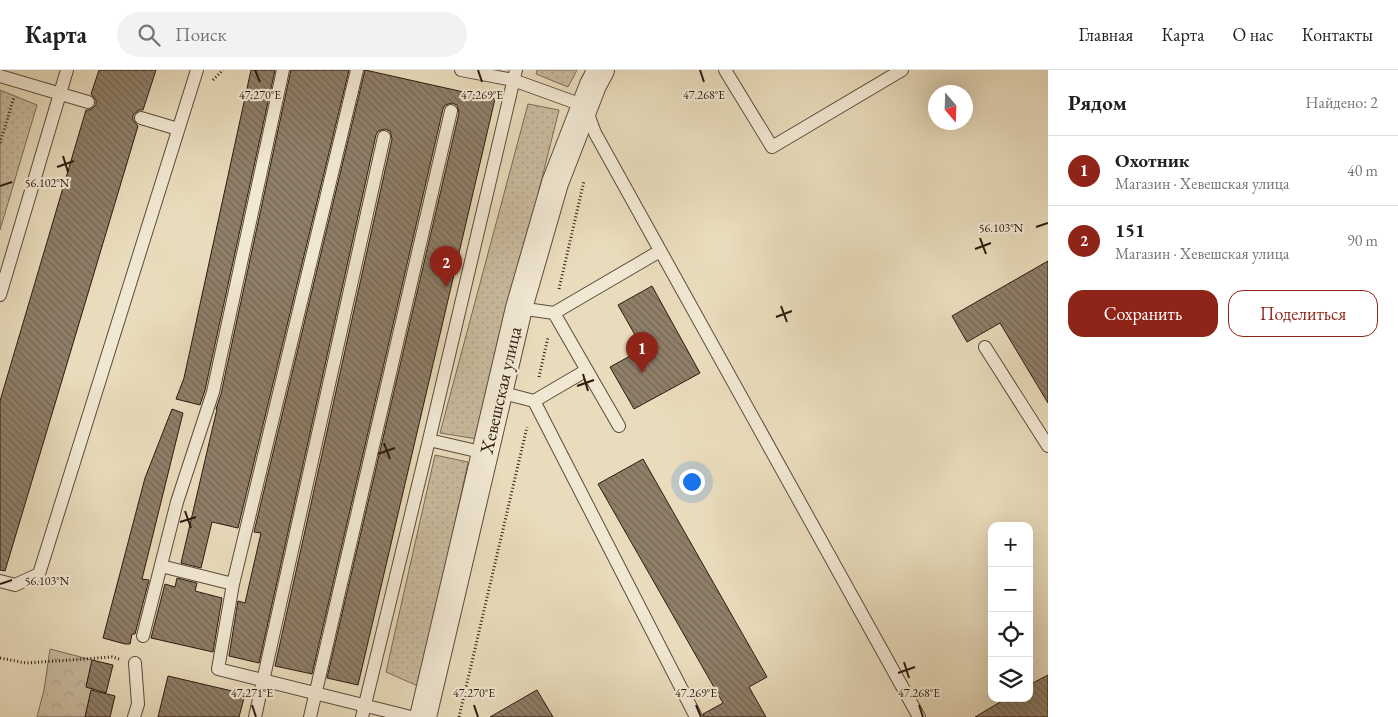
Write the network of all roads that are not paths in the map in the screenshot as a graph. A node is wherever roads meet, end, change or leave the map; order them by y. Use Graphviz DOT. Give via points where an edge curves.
graph roads {
  1 [pos="66,70"];
  2 [pos="197,70"];
  3 [pos="283,70"];
  4 [pos="357,70"];
  5 [pos="461,70"];
  6 [pos="600,70"];
  7 [pos="724,70"];
  8 [pos="902,70"];
  9 [pos="514,75"];
  10 [pos="0,76"];
  11 [pos="59,93"];
  12 [pos="88,102"];
  13 [pos="585,106"];
  14 [pos="451,111"];
  15 [pos="140,118"];
  16 [pos="178,129"];
  17 [pos="384,137"];
  18 [pos="660,251"];
  19 [pos="0,295"];
  20 [pos="519,308"];
  21 [pos="554,313"];
  22 [pos="986,347"];
  23 [pos="587,370"];
  24 [pos="499,392"];
  25 [pos="534,400"];
  26 [pos="619,426"];
  27 [pos="429,440"];
  28 [pos="1048,446"];
  29 [pos="485,453"];
  30 [pos="161,566"];
  31 [pos="0,582"];
  32 [pos="233,584"];
  33 [pos="143,636"];
  34 [pos="135,663"];
  35 [pos="263,681"];
  36 [pos="316,694"];
  37 [pos="363,712"];
  38 [pos="134,717"];
  39 [pos="255,717"];
  40 [pos="310,717"];
  41 [pos="411,717"];
  42 [pos="423,717"];
  43 [pos="696,717"];
  44 [pos="919,717"];
  1 -- 11 [label="lane"];
  2 -- 16 [label="lane"];
  3 -- 30 [label="lane" via="212,392"];
  4 -- 32 [label="lane"];
  5 -- 9 [label="lane"];
  6 -- 13 [label="street, Хевешская улица"];
  7 -- 8 [label="lane" via="772,147"];
  9 -- 13 [label="lane"];
  9 -- 27 [label="lane"];
  10 -- 11 [label="lane"];
  11 -- 12 [label="lane"];
  11 -- 19 [label="lane"];
  13 -- 18 [label="lane" via="594,133"];
  13 -- 20 [label="street, Хевешская улица" via="555,183"];
  14 -- 36 [label="lane"];
  15 -- 16 [label="lane"];
  16 -- 31 [label="lane" via="39,574 15,585"];
  17 -- 35 [label="lane"];
  18 -- 21 [label="lane"];
  18 -- 44 [label="lane"];
  20 -- 21 [label="lane"];
  20 -- 24 [label="street, Хевешская улица"];
  21 -- 23 [label="lane"];
  22 -- 28 [label="lane"];
  23 -- 25 [label="lane"];
  23 -- 26 [label="lane"];
  24 -- 25 [label="lane"];
  24 -- 29 [label="street, Хевешская улица"];
  25 -- 43 [label="lane"];
  27 -- 29 [label="lane"];
  27 -- 37 [label="lane"];
  29 -- 42 [label="street, Хевешская улица"];
  30 -- 32 [label="lane"];
  30 -- 33 [label="lane"];
  32 -- 35 [label="lane" via="218,669"];
  34 -- 38 [label="lane" via="138,704"];
  35 -- 36 [label="lane"];
  35 -- 39 [label="lane"];
  36 -- 37 [label="lane"];
  36 -- 40 [label="lane"];
  37 -- 41 [label="lane"];
}
